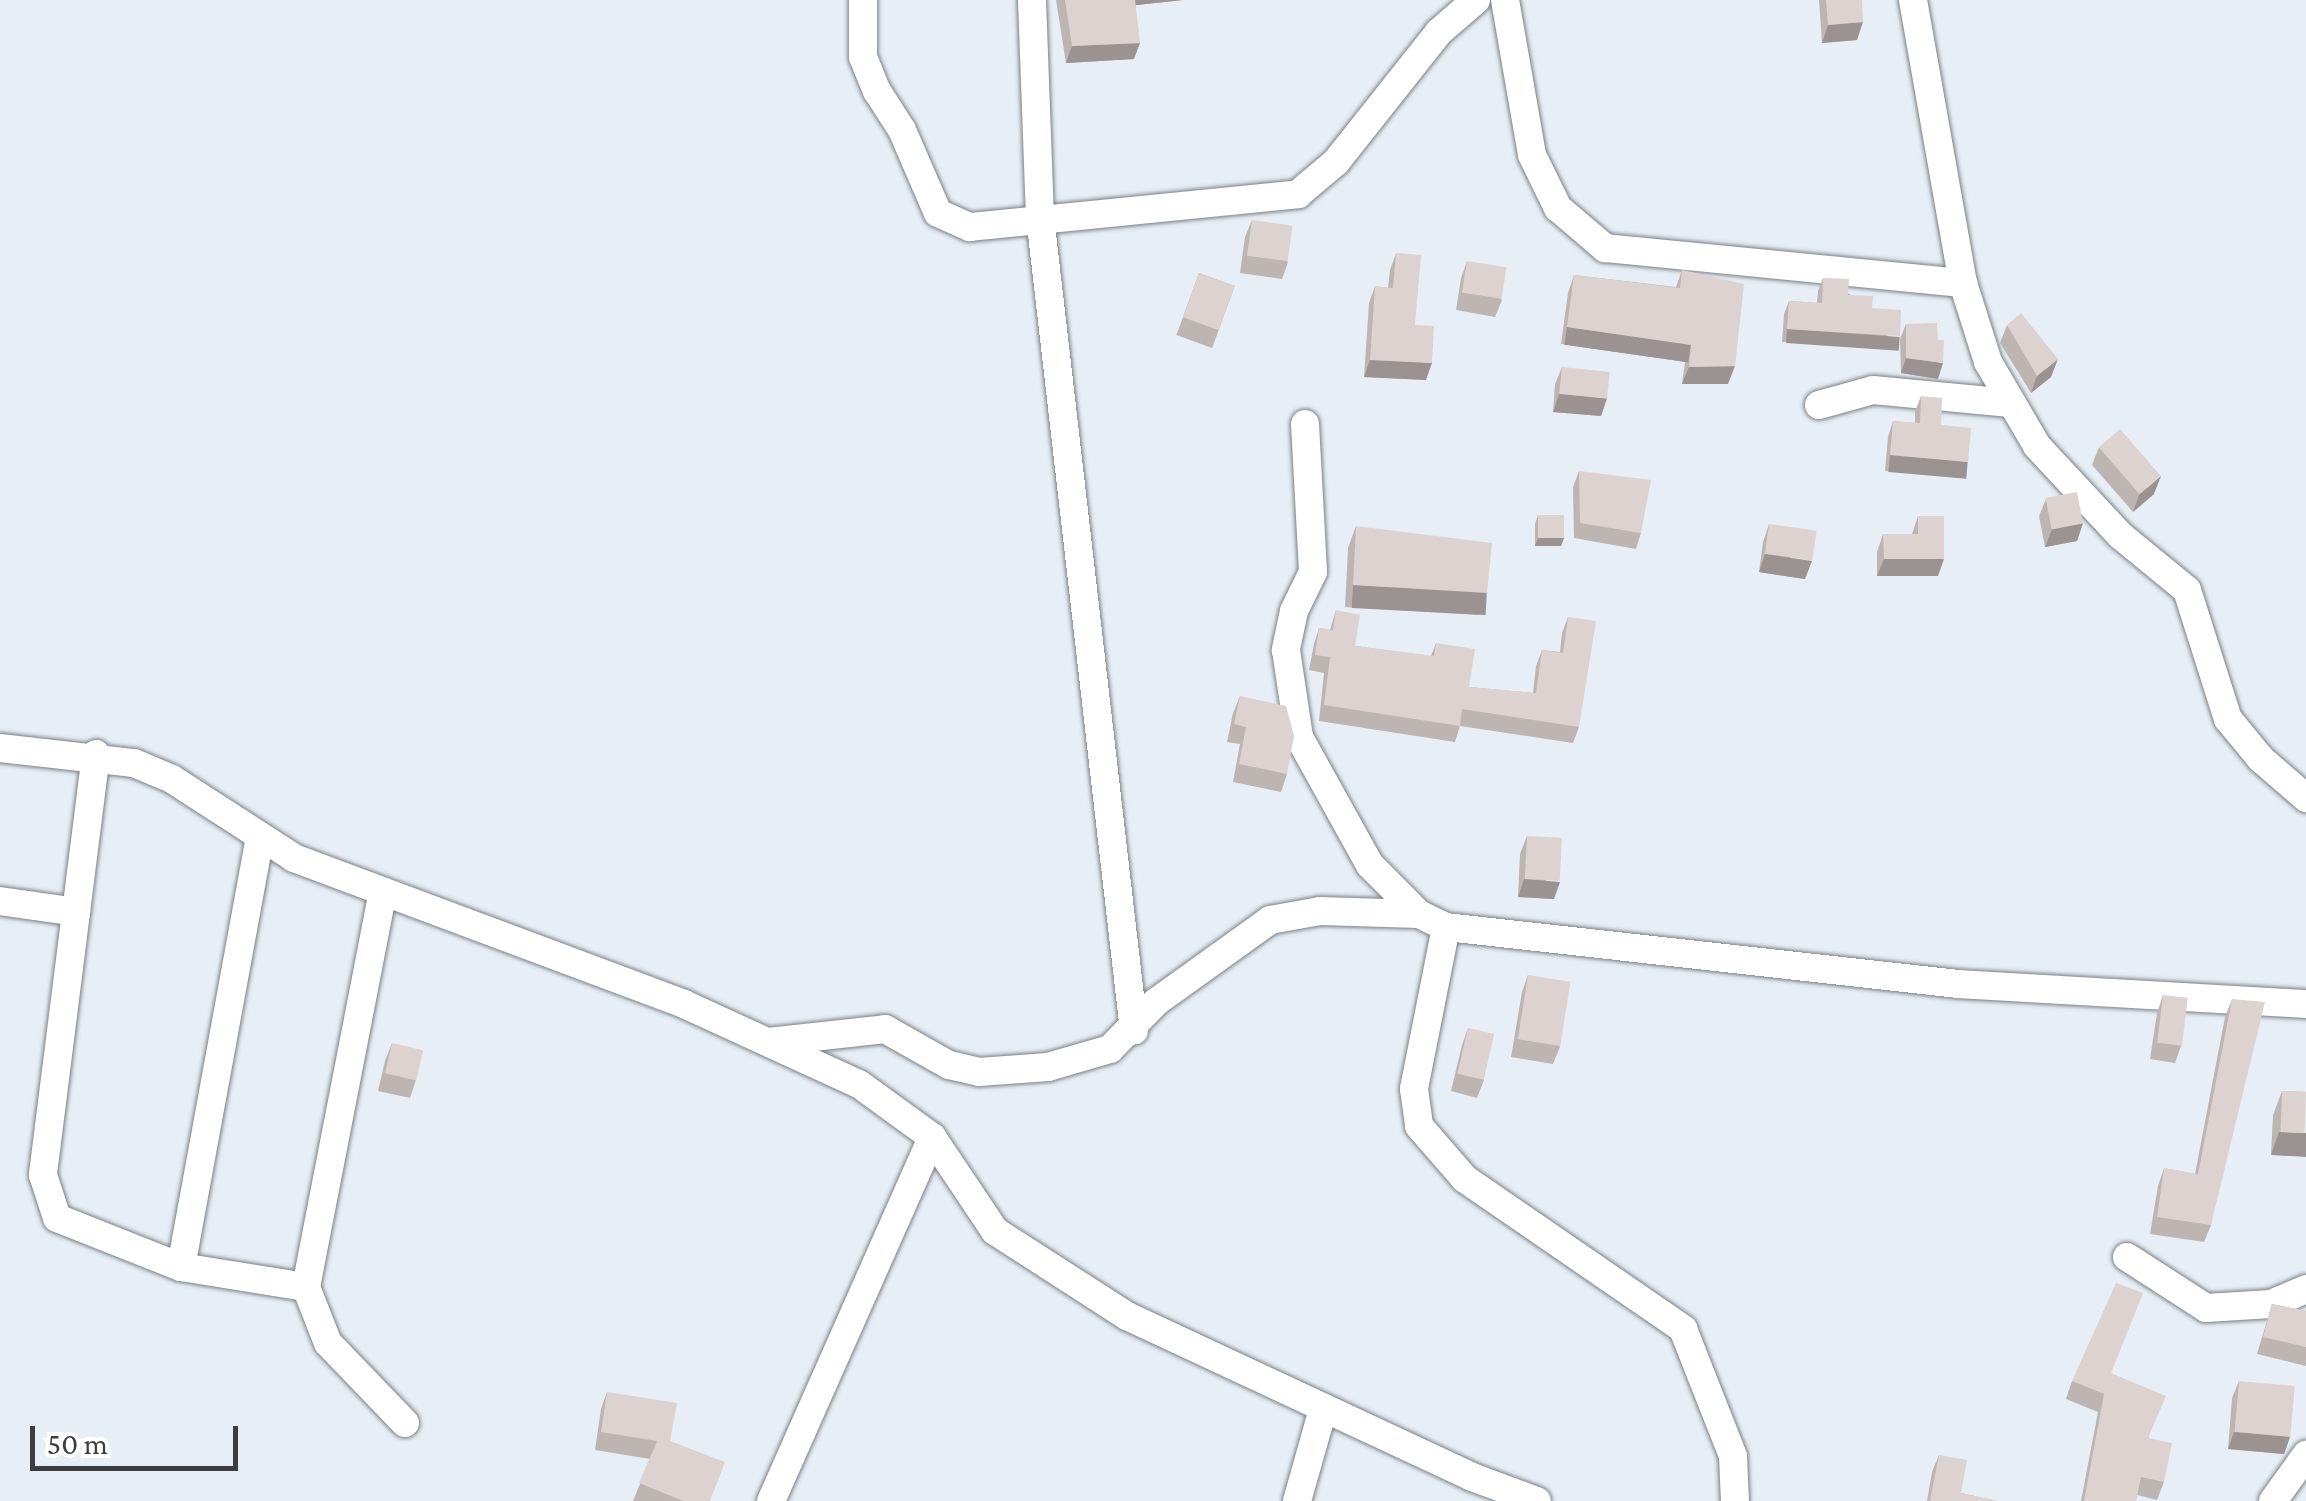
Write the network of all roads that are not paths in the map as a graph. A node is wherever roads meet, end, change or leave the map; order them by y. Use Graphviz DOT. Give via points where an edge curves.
graph roads {
  1 [pos="863,0"];
  2 [pos="1032,0"];
  3 [pos="1476,0"];
  4 [pos="1505,0"];
  5 [pos="1912,0"];
  6 [pos="1040,217"];
  7 [pos="1963,284"];
  8 [pos="2010,403"];
  9 [pos="1819,405"];
  10 [pos="1305,424"];
  11 [pos="0,748"];
  12 [pos="96,754"];
  13 [pos="2306,798"];
  14 [pos="260,840"];
  15 [pos="383,891"];
  16 [pos="0,901"];
  17 [pos="76,912"];
  18 [pos="1419,914"];
  19 [pos="1446,927"];
  20 [pos="2306,1004"];
  21 [pos="1134,1031"];
  22 [pos="768,1042"];
  23 [pos="932,1137"];
  24 [pos="2126,1257"];
  25 [pos="181,1267"];
  26 [pos="306,1287"];
  27 [pos="2306,1289"];
  28 [pos="1322,1410"];
  29 [pos="405,1423"];
  30 [pos="2306,1455"];
  31 [pos="771,1501"];
  32 [pos="1297,1501"];
  33 [pos="1537,1501"];
  34 [pos="1735,1501"];
  35 [pos="2273,1501"];
  1 -- 6 [label="street" via="863,56 938,213 970,227"];
  2 -- 6 [label="street"];
  3 -- 6 [label="street" via="1439,32 1336,162 1298,194"];
  4 -- 7 [label="street" via="1532,155 1558,208 1605,248"];
  5 -- 7 [label="street"];
  6 -- 21 [label="street"];
  7 -- 8 [label="street" via="1988,362"];
  8 -- 9 [label="street" via="1873,390"];
  8 -- 13 [label="street" via="2082,496 2187,590 2228,719 2260,759"];
  10 -- 18 [label="street" via="1313,572 1294,611 1286,650 1299,737 1370,865"];
  11 -- 12 [label="street"];
  12 -- 14 [label="street" via="172,778"];
  12 -- 17 [label="street"];
  14 -- 15 [label="street"];
  14 -- 25 [label="street"];
  15 -- 22 [label="street"];
  15 -- 26 [label="street"];
  16 -- 17 [label="street"];
  17 -- 25 [label="street" via="45,1157 47,1192 57,1218"];
  18 -- 19 [label="street"];
  18 -- 21 [label="street" via="1320,911 1270,920 1156,1002"];
  19 -- 20 [label="street" via="2043,992"];
  19 -- 34 [label="street" via="1414,1090 1419,1126 1464,1179 1683,1330 1694,1344 1733,1456"];
  21 -- 22 [label="street" via="1090,1058 1008,1071 949,1064 885,1029"];
  22 -- 23 [label="street" via="859,1084"];
  23 -- 28 [label="street" via="996,1231 1127,1316"];
  23 -- 31 [label="street"];
  24 -- 27 [label="street" via="2206,1308 2271,1304"];
  25 -- 26 [label="street"];
  26 -- 29 [label="street" via="328,1344"];
  28 -- 32 [label="street"];
  28 -- 33 [label="street"];
  30 -- 35 [label="street"];
}
